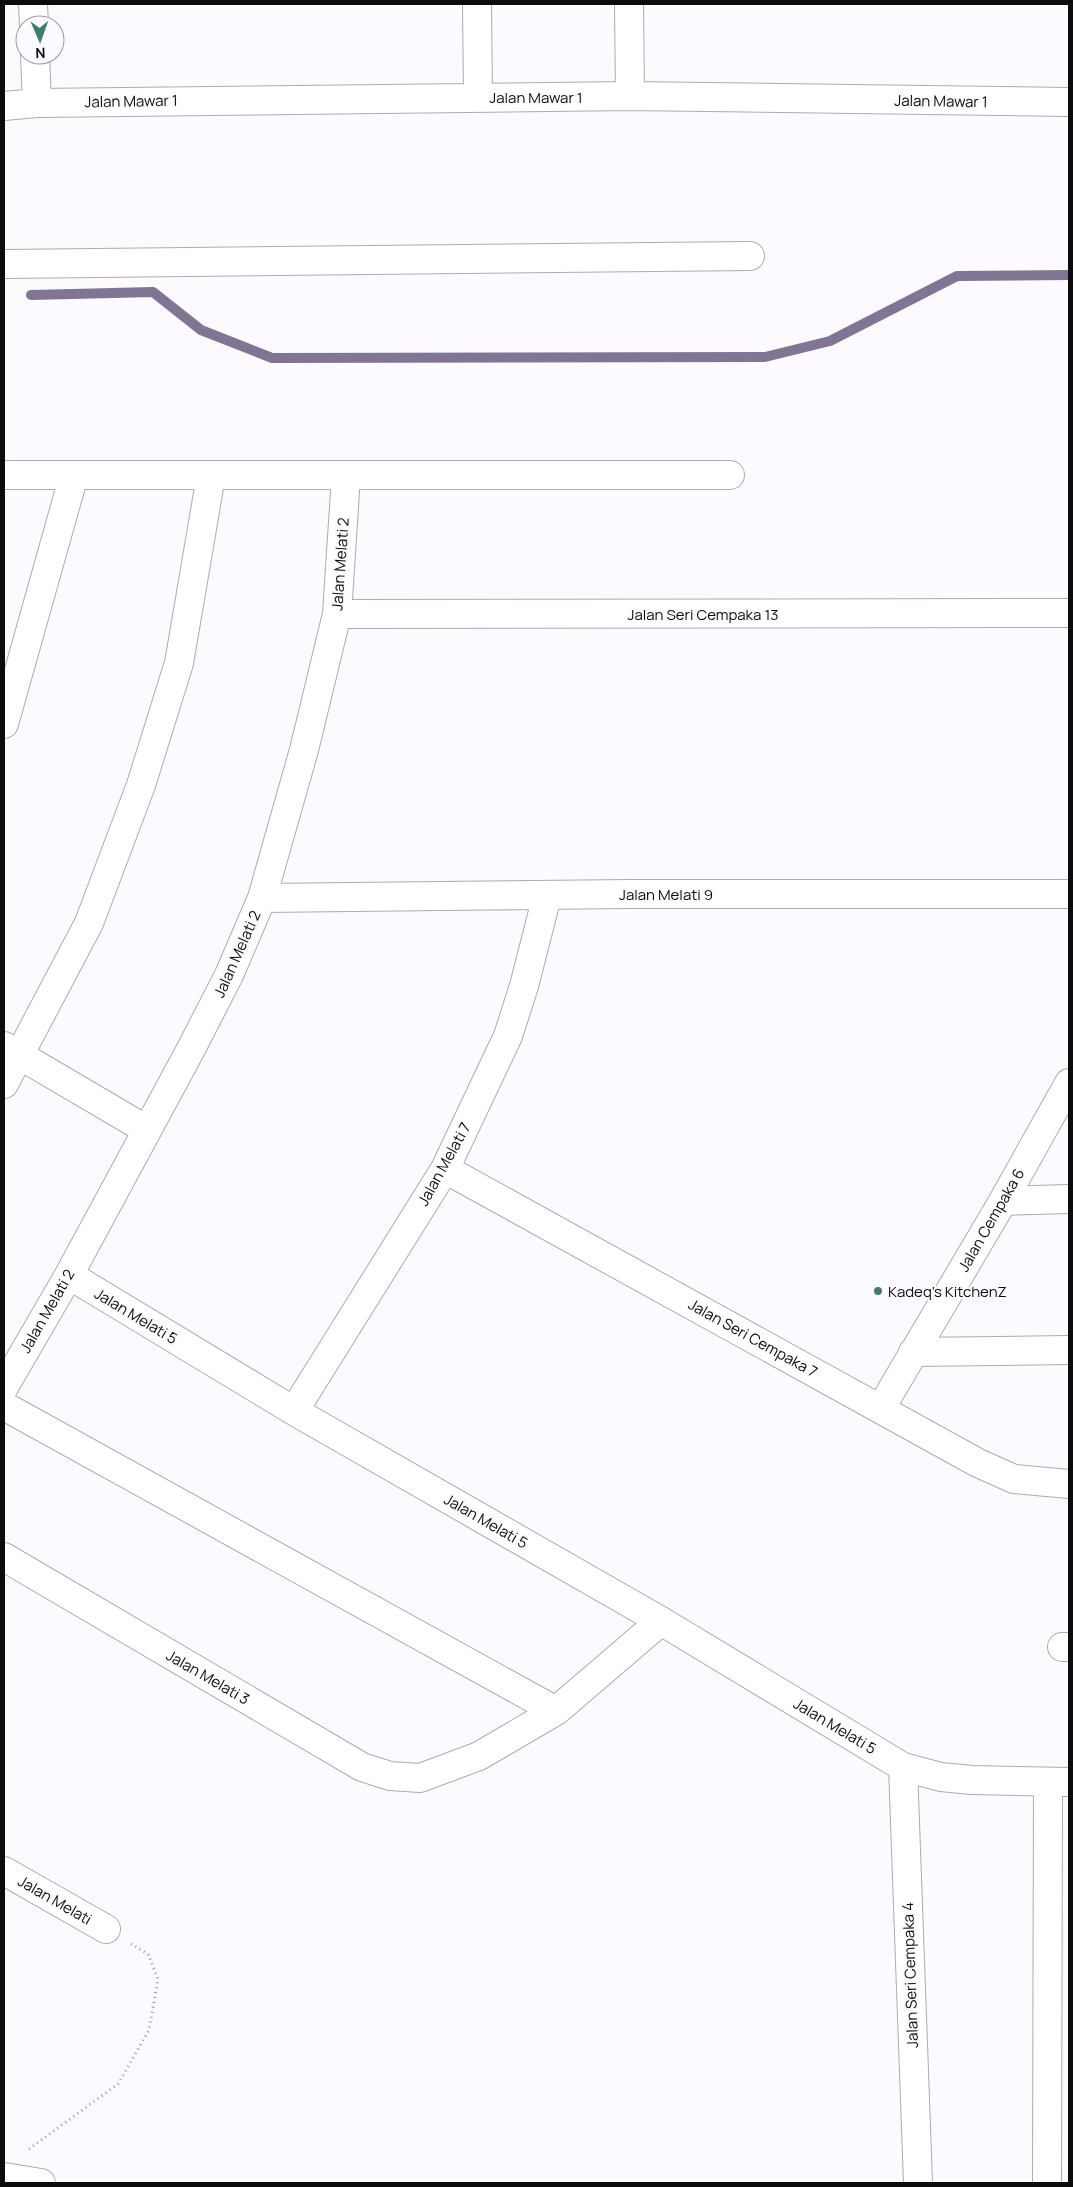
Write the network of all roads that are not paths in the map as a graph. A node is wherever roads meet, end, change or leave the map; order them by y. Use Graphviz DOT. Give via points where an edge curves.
graph roads {
  1 [pos="477,4"];
  2 [pos="629,4"];
  3 [pos="35,65"];
  4 [pos="630,96"];
  5 [pos="478,97"];
  6 [pos="1069,102"];
  7 [pos="36,103"];
  8 [pos="4,106"];
  9 [pos="750,256"];
  10 [pos="4,264"];
  11 [pos="4,475"];
  12 [pos="74,475"];
  13 [pos="730,475"];
  14 [pos="211,476"];
  15 [pos="346,476"];
  16 [pos="337,614"];
  17 [pos="1069,614"];
  18 [pos="4,724"];
  19 [pos="1069,894"];
  20 [pos="547,896"];
  21 [pos="262,898"];
  22 [pos="12,1051"];
  23 [pos="1069,1083"];
  24 [pos="4,1084"];
  25 [pos="147,1130"];
  26 [pos="444,1169"];
  27 [pos="1069,1199"];
  28 [pos="1003,1200"];
  29 [pos="69,1275"];
  30 [pos="1069,1350"];
  31 [pos="913,1352"];
  32 [pos="4,1387"];
  33 [pos="4,1406"];
  34 [pos="881,1408"];
  35 [pos="294,1411"];
  36 [pos="1069,1484"];
  37 [pos="4,1557"];
  38 [pos="661,1621"];
  39 [pos="556,1711"];
  40 [pos="903,1767"];
  41 [pos="1058,1782"];
  42 [pos="4,1871"];
  43 [pos="106,1929"];
  44 [pos="4,2177"];
  45 [pos="41,2183"];
  46 [pos="918,2183"];
  47 [pos="1047,2183"];
  1 -- 5 [label="street"];
  2 -- 4 [label="street"];
  3 -- 7 [label="street"];
  4 -- 5 [label="street, Jalan Mawar 1"];
  4 -- 6 [label="street, Jalan Mawar 1"];
  5 -- 7 [label="street, Jalan Mawar 1"];
  7 -- 8 [label="street, Jalan Mawar 1"];
  9 -- 10 [label="street"];
  11 -- 12 [label="street"];
  12 -- 14 [label="street"];
  12 -- 18 [label="street"];
  13 -- 15 [label="street"];
  14 -- 15 [label="street"];
  14 -- 22 [label="street" via="179,663 141,785 89,923"];
  15 -- 16 [label="street, Jalan Melati 2"];
  16 -- 17 [label="street, Jalan Seri Cempaka 13"];
  16 -- 21 [label="street, Jalan Melati 2" via="304,750"];
  19 -- 20 [label="street, Jalan Melati 9"];
  20 -- 21 [label="street, Jalan Melati 9"];
  20 -- 26 [label="street, Jalan Melati 7" via="508,1036"];
  21 -- 25 [label="street, Jalan Melati 2" via="229,975"];
  22 -- 24 [label="street"];
  22 -- 25 [label="street"];
  23 -- 28 [label="street, Jalan Cempaka 6"];
  25 -- 29 [label="street, Jalan Melati 2"];
  26 -- 34 [label="street, Jalan Seri Cempaka 7"];
  26 -- 35 [label="street, Jalan Melati 7"];
  27 -- 28 [label="street"];
  28 -- 31 [label="street, Jalan Cempaka 6"];
  29 -- 32 [label="street, Jalan Melati 2"];
  29 -- 35 [label="street, Jalan Melati 5"];
  30 -- 31 [label="street"];
  31 -- 34 [label="street, Jalan Cempaka 6"];
  33 -- 39 [label="street"];
  34 -- 36 [label="street, Jalan Seri Cempaka 7" via="978,1463 1014,1479"];
  35 -- 38 [label="street, Jalan Melati 5"];
  37 -- 39 [label="street, Jalan Melati 3" via="362,1767 390,1776 420,1778 479,1756"];
  38 -- 39 [label="street"];
  38 -- 40 [label="street, Jalan Melati 5"];
  40 -- 41 [label="street, Jalan Melati 5" via="940,1777"];
  40 -- 46 [label="street, Jalan Seri Cempaka 4"];
  41 -- 47 [label="street"];
  42 -- 43 [label="street, Jalan Melati"];
  44 -- 45 [label="street"];
}
